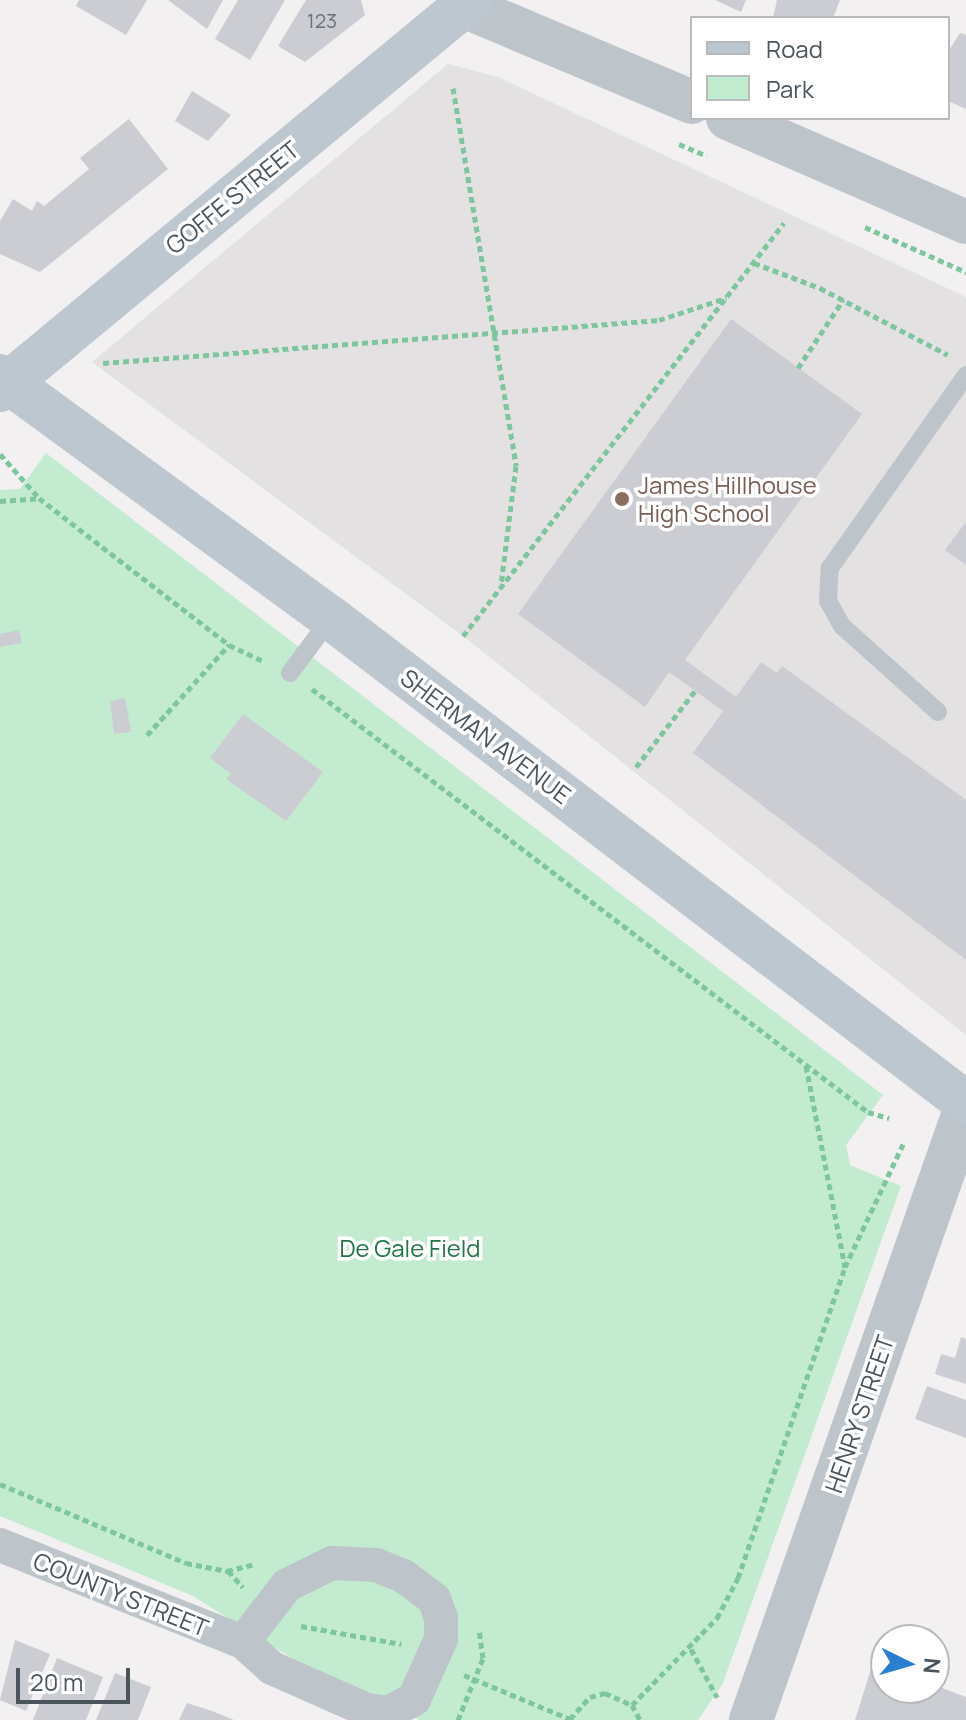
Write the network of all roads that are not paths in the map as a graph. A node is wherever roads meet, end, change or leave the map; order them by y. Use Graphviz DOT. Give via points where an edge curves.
graph roads {
  1 [pos="465,2"];
  2 [pos="690,101"];
  3 [pos="733,120"];
  4 [pos="966,222"];
  5 [pos="966,375"];
  6 [pos="3,383"];
  7 [pos="331,618"];
  8 [pos="290,673"];
  9 [pos="938,712"];
  10 [pos="966,1105"];
  11 [pos="0,1545"];
  12 [pos="243,1642"];
  13 [pos="734,1708"];
  1 -- 2 [label="street"];
  1 -- 6 [label="main road, GOFFE STREET"];
  3 -- 4 [label="street"];
  5 -- 9 [label="lane" via="830,568 828,601 842,626"];
  6 -- 7 [label="main road, SHERMAN AVENUE"];
  7 -- 8 [label="lane"];
  7 -- 10 [label="main road, SHERMAN AVENUE"];
  10 -- 13 [label="street, HENRY STREET"];
  11 -- 12 [label="street, COUNTY STREET"];
  12 -- 12 [label="street, COUNTY STREET" via="272,1668 388,1713 414,1699 426,1679 441,1618 434,1599 403,1576 376,1565 332,1563 287,1585"];
}
